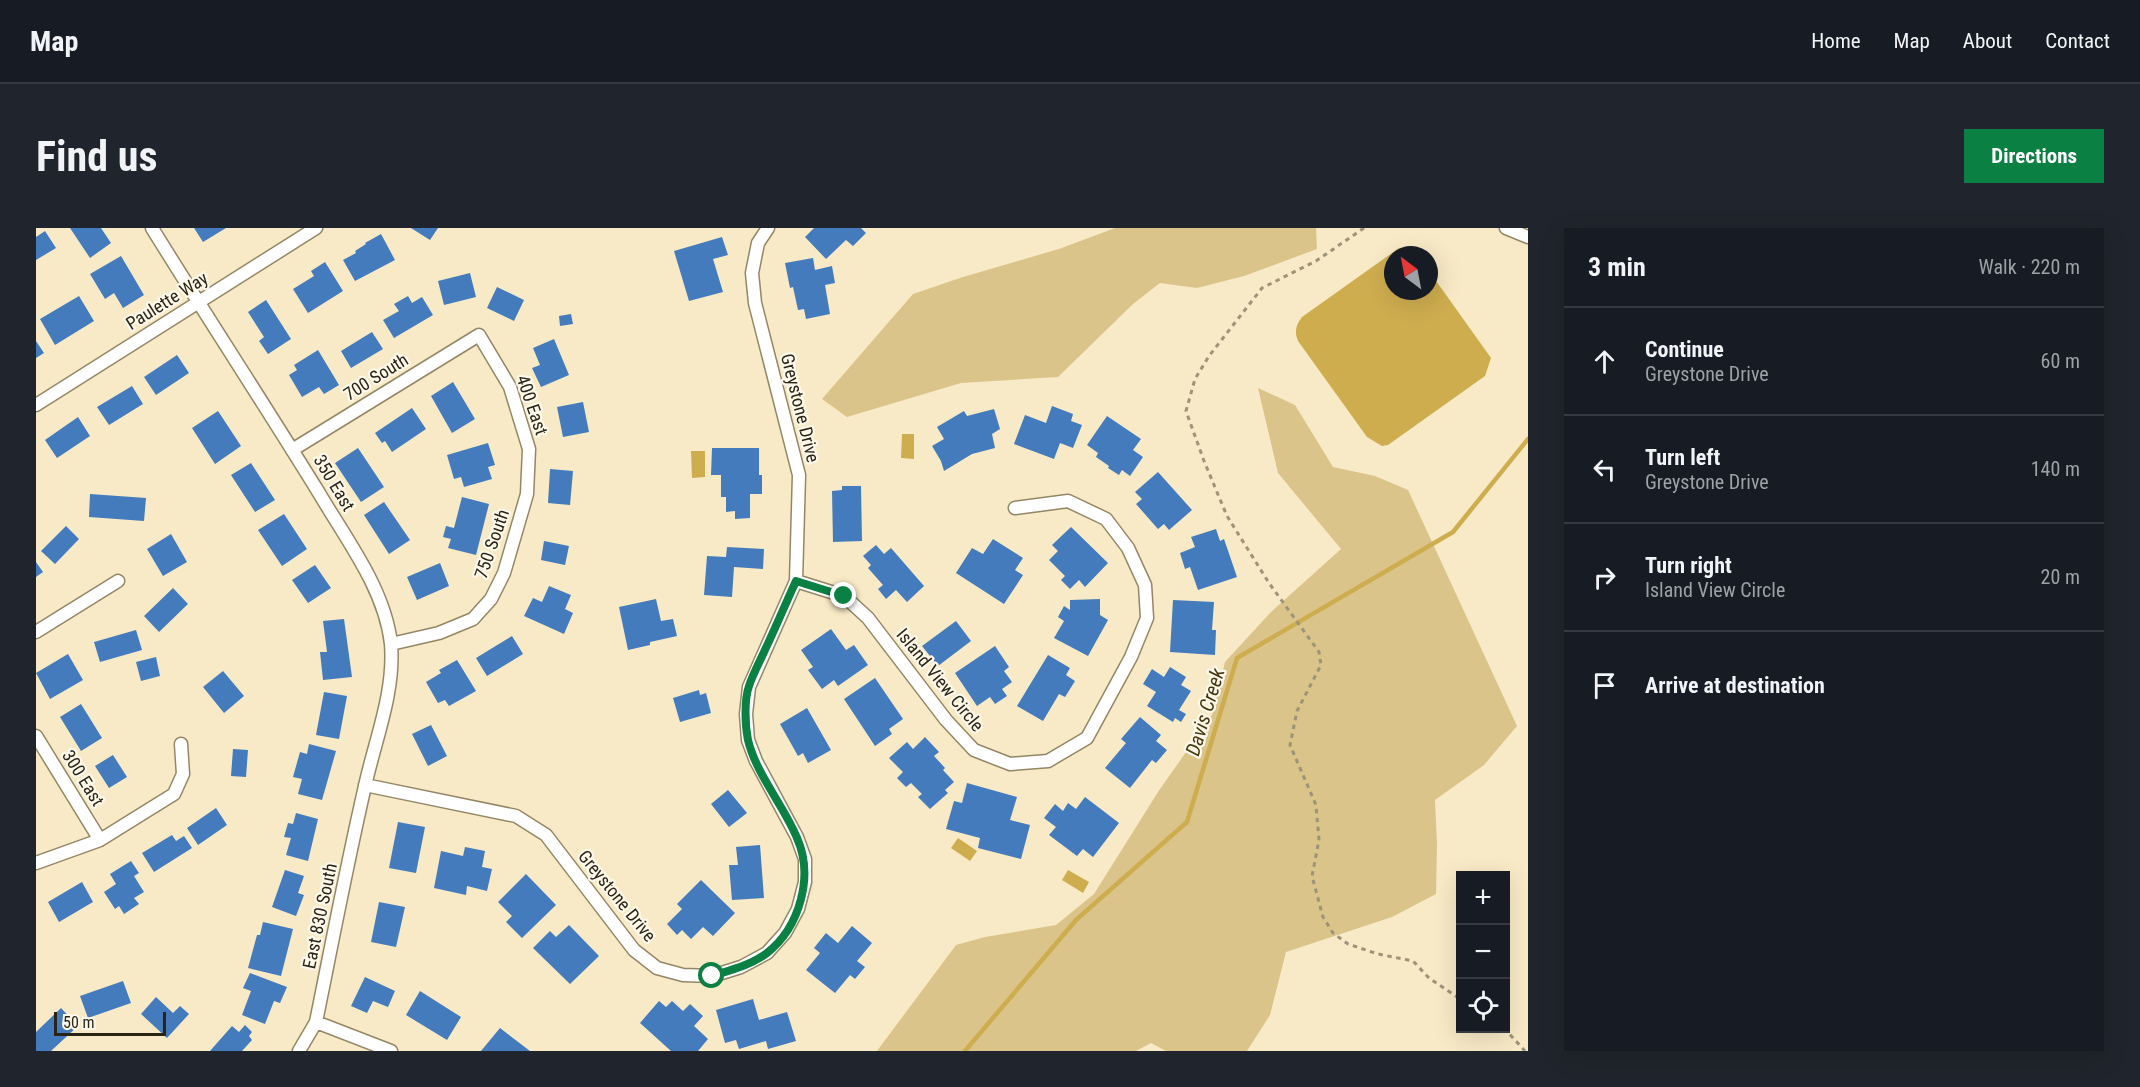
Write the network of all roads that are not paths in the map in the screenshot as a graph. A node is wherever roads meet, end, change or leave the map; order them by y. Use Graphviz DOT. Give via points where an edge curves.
graph roads {
  1 [pos="152,228"];
  2 [pos="316,228"];
  3 [pos="768,228"];
  4 [pos="1506,228"];
  5 [pos="1528,237"];
  6 [pos="199,303"];
  7 [pos="479,335"];
  8 [pos="36,405"];
  9 [pos="292,450"];
  10 [pos="527,494"];
  11 [pos="1016,508"];
  12 [pos="118,580"];
  13 [pos="796,581"];
  14 [pos="36,632"];
  15 [pos="391,644"];
  16 [pos="36,736"];
  17 [pos="181,744"];
  18 [pos="365,784"];
  19 [pos="100,840"];
  20 [pos="36,863"];
  21 [pos="316,1022"];
  22 [pos="299,1051"];
  23 [pos="392,1051"];
  1 -- 6 [label="street, 350 East"];
  2 -- 6 [label="street, Paulette Way"];
  3 -- 13 [label="street, Greystone Drive" via="758,243 752,273 755,303 799,475"];
  4 -- 5 [label="street"];
  6 -- 8 [label="street, Paulette Way"];
  6 -- 9 [label="street, 350 East"];
  7 -- 9 [label="street, 700 South"];
  7 -- 10 [label="street, 400 East" via="510,387 529,449"];
  9 -- 15 [label="street, 350 East" via="367,574 383,608"];
  10 -- 15 [label="street, 750 South" via="504,573 491,599 473,619 439,633"];
  11 -- 13 [label="street, Island View Circle" via="1068,501 1106,519 1128,548 1145,585 1147,618 1131,657 1087,738 1048,761 1010,764 974,750 946,720 868,618 844,596"];
  12 -- 14 [label="street"];
  13 -- 18 [label="street, Greystone Drive" via="748,687 746,714 748,740 756,761 805,859 805,882 798,909 785,933 767,953 741,967 712,976 683,975 657,968 634,950 546,835 516,816"];
  15 -- 18 [label="street, 350 East" via="386,704"];
  16 -- 19 [label="street, 300 East"];
  17 -- 19 [label="street" via="183,774 174,794"];
  18 -- 21 [label="street, East 830 South"];
  19 -- 20 [label="street"];
  21 -- 22 [label="street, East 830 South"];
  21 -- 23 [label="street"];
}
